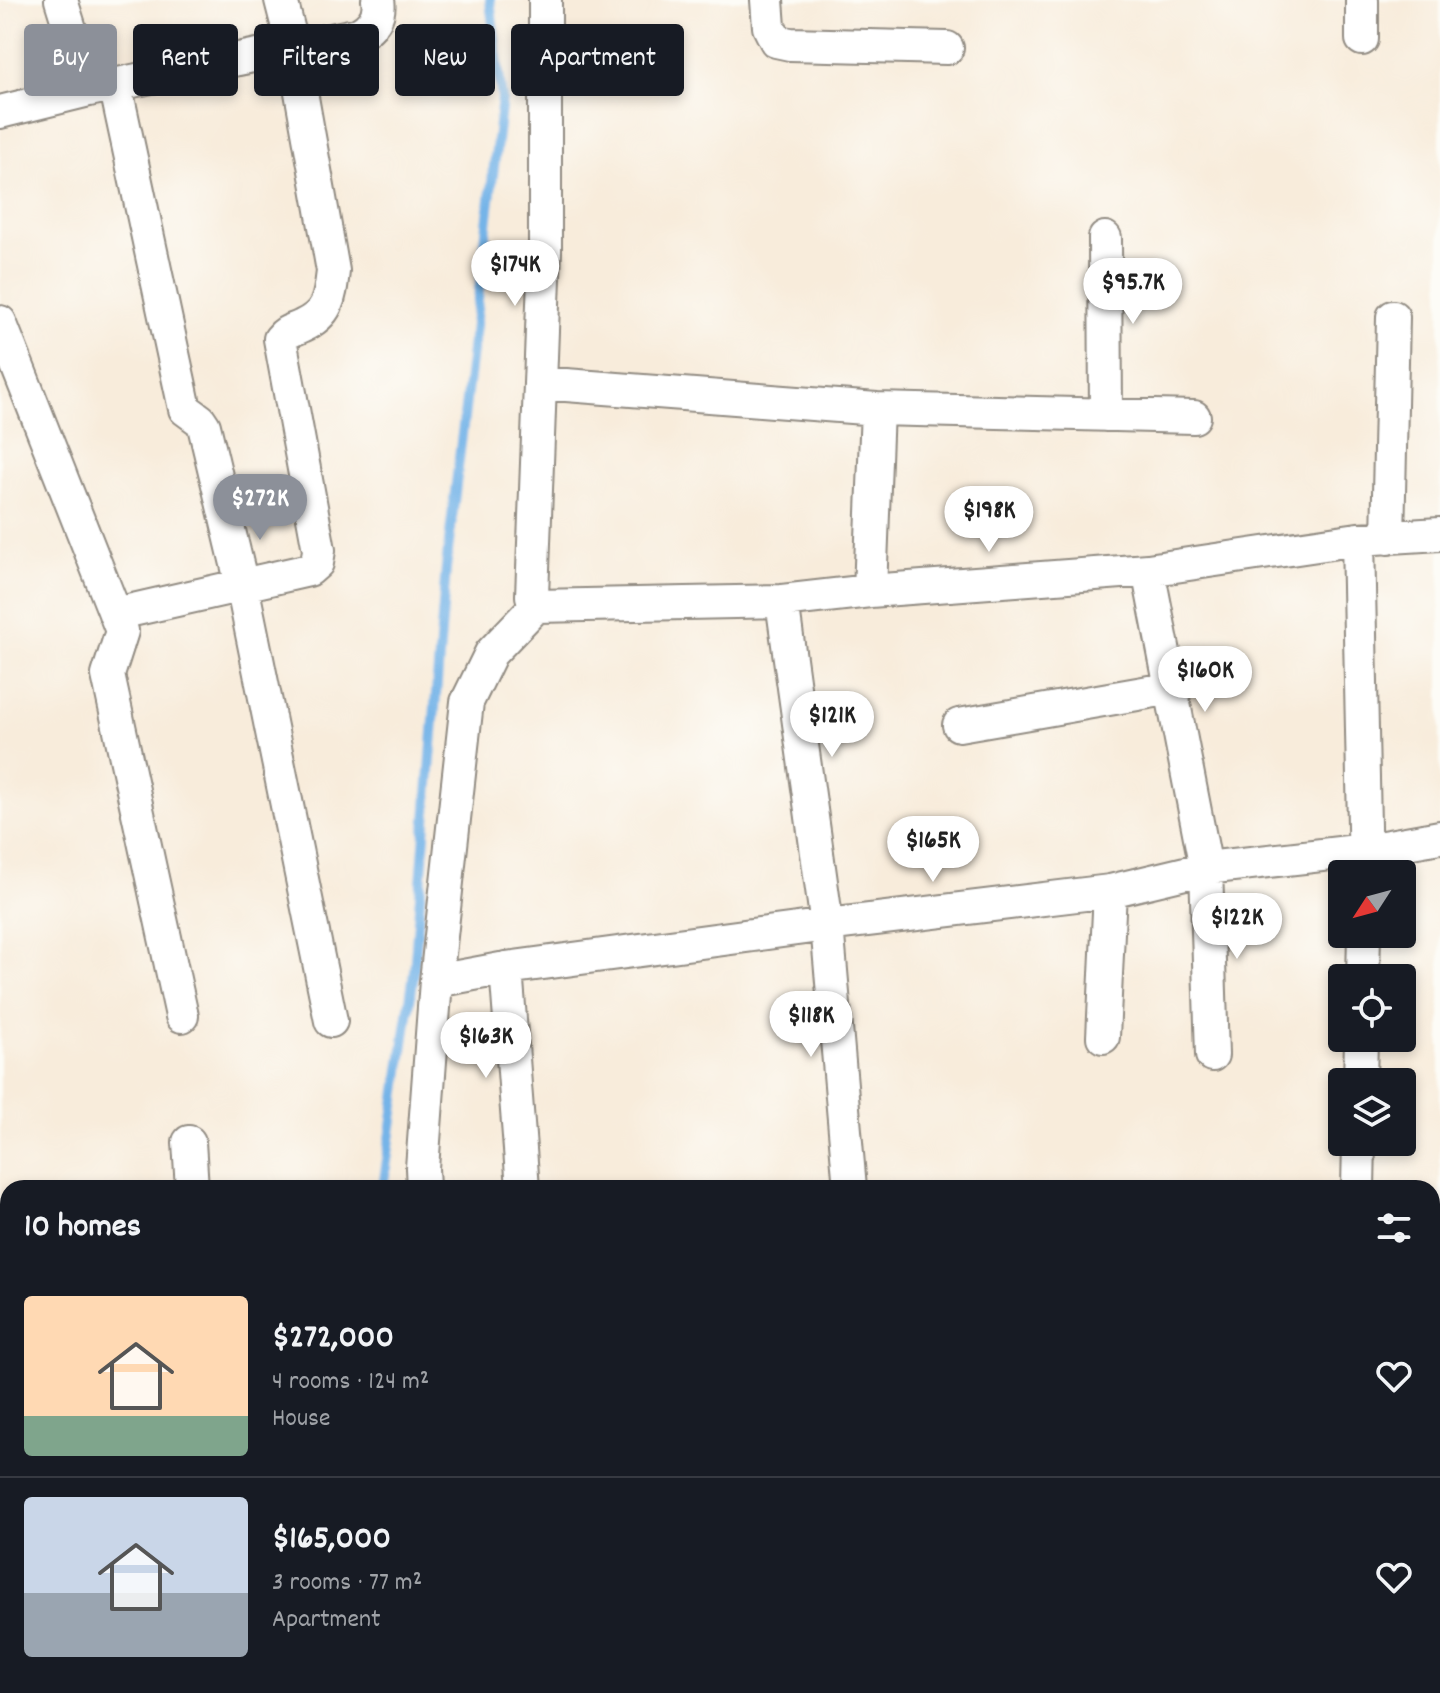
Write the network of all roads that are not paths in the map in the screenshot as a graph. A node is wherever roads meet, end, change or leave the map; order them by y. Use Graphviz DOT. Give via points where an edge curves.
graph roads {
  1 [pos="61,0"];
  2 [pos="281,0"];
  3 [pos="378,0"];
  4 [pos="545,0"];
  5 [pos="767,0"];
  6 [pos="1362,0"];
  7 [pos="72,24"];
  8 [pos="287,24"];
  9 [pos="372,24"];
  10 [pos="1362,39"];
  11 [pos="947,48"];
  12 [pos="254,55"];
  13 [pos="117,84"];
  14 [pos="65,96"];
  15 [pos="104,96"];
  16 [pos="302,96"];
  17 [pos="0,112"];
  18 [pos="1105,238"];
  19 [pos="1393,317"];
  20 [pos="0,322"];
  21 [pos="540,383"];
  22 [pos="877,409"];
  23 [pos="1106,415"];
  24 [pos="1194,417"];
  25 [pos="1440,534"];
  26 [pos="1373,538"];
  27 [pos="1148,570"];
  28 [pos="242,585"];
  29 [pos="870,591"];
  30 [pos="782,601"];
  31 [pos="536,606"];
  32 [pos="115,614"];
  33 [pos="1172,688"];
  34 [pos="959,725"];
  35 [pos="1440,837"];
  36 [pos="1366,860"];
  37 [pos="1372,860"];
  38 [pos="1328,863"];
  39 [pos="1206,868"];
  40 [pos="1110,891"];
  41 [pos="827,925"];
  42 [pos="506,968"];
  43 [pos="436,981"];
  44 [pos="182,1016"];
  45 [pos="331,1021"];
  46 [pos="1103,1037"];
  47 [pos="1212,1055"];
  48 [pos="189,1142"];
  49 [pos="1359,1156"];
  50 [pos="191,1180"];
  51 [pos="423,1180"];
  52 [pos="522,1180"];
  53 [pos="849,1180"];
  54 [pos="1358,1180"];
  1 -- 7 [label="street"];
  2 -- 8 [label="street"];
  3 -- 9 [label="street"];
  4 -- 21 [label="street"];
  5 -- 11 [label="street" via="776,41"];
  6 -- 10 [label="street"];
  12 -- 13 [label="street"];
  14 -- 17 [label="street"];
  15 -- 28 [label="street" via="185,409 204,426"];
  16 -- 28 [label="street" via="333,271 323,311 280,339 319,550 317,563 309,570"];
  18 -- 23 [label="street"];
  19 -- 26 [label="street"];
  20 -- 32 [label="street"];
  21 -- 22 [label="street"];
  21 -- 31 [label="street" via="532,596"];
  22 -- 23 [label="street"];
  22 -- 29 [label="street"];
  23 -- 24 [label="street"];
  25 -- 26 [label="street"];
  26 -- 27 [label="street"];
  26 -- 36 [label="street"];
  27 -- 29 [label="street"];
  27 -- 33 [label="street"];
  28 -- 32 [label="street"];
  28 -- 45 [label="street"];
  29 -- 30 [label="street"];
  30 -- 31 [label="street"];
  30 -- 41 [label="street"];
  31 -- 43 [label="street" via="491,653 467,702"];
  32 -- 44 [label="street" via="122,631 108,675"];
  33 -- 34 [label="street"];
  33 -- 39 [label="street"];
  35 -- 37 [label="street"];
  38 -- 39 [label="street"];
  39 -- 40 [label="street"];
  39 -- 47 [label="street"];
  40 -- 41 [label="street"];
  40 -- 46 [label="street"];
  41 -- 42 [label="street"];
  41 -- 53 [label="street"];
  42 -- 43 [label="street"];
  42 -- 52 [label="street"];
  43 -- 51 [label="street"];
  48 -- 50 [label="street"];
  49 -- 54 [label="street"];
}
